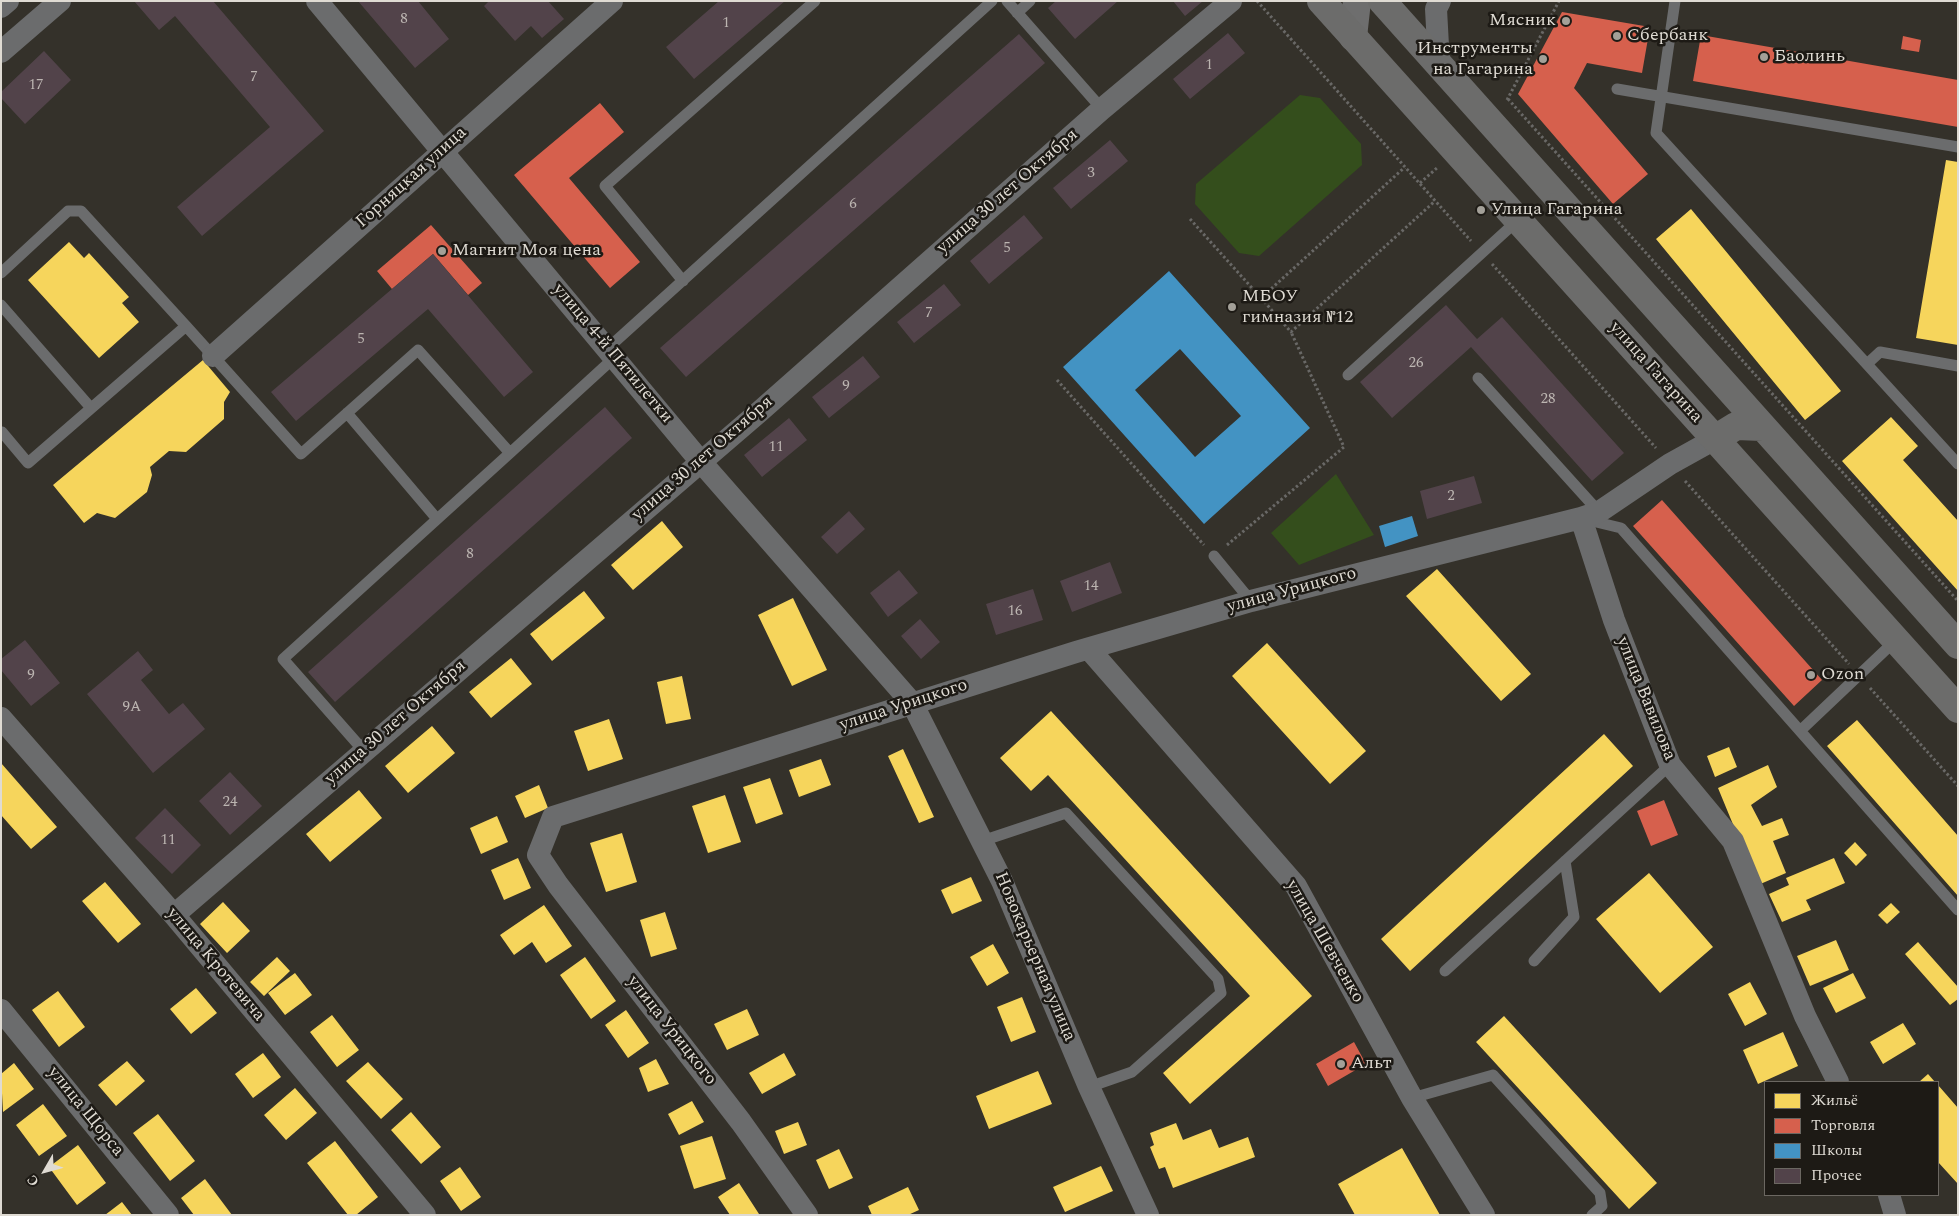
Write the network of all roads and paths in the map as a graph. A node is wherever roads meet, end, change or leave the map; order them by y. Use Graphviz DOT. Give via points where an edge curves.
graph roads {
  1 [pos="8,1"];
  2 [pos="60,1"];
  3 [pos="317,1"];
  4 [pos="612,1"];
  5 [pos="816,1"];
  6 [pos="992,1"];
  7 [pos="1007,1"];
  8 [pos="1030,1"];
  9 [pos="1231,1"];
  10 [pos="1257,1"];
  11 [pos="1321,1"];
  12 [pos="1357,1"];
  13 [pos="1382,1"];
  14 [pos="1440,1"];
  15 [pos="1559,1"];
  16 [pos="1675,1"];
  17 [pos="1,7"];
  18 [pos="1017,13"];
  19 [pos="1353,37"];
  20 [pos="1,52"];
  21 [pos="1439,64"];
  22 [pos="1617,89"];
  23 [pos="1661,97"];
  24 [pos="1508,100"];
  25 [pos="1504,103"];
  26 [pos="1102,109"];
  27 [pos="1958,147"];
  28 [pos="443,151"];
  29 [pos="1445,161"];
  30 [pos="1405,167"];
  31 [pos="1420,184"];
  32 [pos="1436,201"];
  33 [pos="1190,219"];
  34 [pos="1518,220"];
  35 [pos="1482,253"];
  36 [pos="1,274"];
  37 [pos="683,281"];
  38 [pos="1260,298"];
  39 [pos="1,305"];
  40 [pos="186,326"];
  41 [pos="1291,332"];
  42 [pos="611,353"];
  43 [pos="213,356"];
  44 [pos="1867,364"];
  45 [pos="1958,366"];
  46 [pos="1348,375"];
  47 [pos="1478,378"];
  48 [pos="1057,380"];
  49 [pos="91,408"];
  50 [pos="347,413"];
  51 [pos="1763,427"];
  52 [pos="2,432"];
  53 [pos="1715,439"];
  54 [pos="510,453"];
  55 [pos="701,462"];
  56 [pos="1670,464"];
  57 [pos="1958,464"];
  58 [pos="1590,515"];
  59 [pos="437,519"];
  60 [pos="1214,556"];
  61 [pos="1251,601"];
  62 [pos="1958,601"];
  63 [pos="1896,640"];
  64 [pos="1958,645"];
  65 [pos="1089,648"];
  66 [pos="1860,676"];
  67 [pos="912,703"];
  68 [pos="1958,709"];
  69 [pos="1,718"];
  70 [pos="1800,731"];
  71 [pos="363,750"];
  72 [pos="1670,765"];
  73 [pos="1958,786"];
  74 [pos="982,841"];
  75 [pos="1565,861"];
  76 [pos="1958,910"];
  77 [pos="174,915"];
  78 [pos="1534,960"];
  79 [pos="1445,971"];
  80 [pos="1,1010"];
  81 [pos="1838,1081"];
  82 [pos="1090,1087"];
  83 [pos="1412,1098"];
  84 [pos="1888,1196"];
  85 [pos="168,1215"];
  86 [pos="425,1215"];
  87 [pos="807,1215"];
  88 [pos="1148,1215"];
  89 [pos="1484,1215"];
  90 [pos="1592,1215"];
  91 [pos="1895,1215"];
  1 -- 17 [label="street"];
  2 -- 20 [label="street"];
  3 -- 28 [label="street, улица 4-й Пятилетки"];
  4 -- 28 [label="street, Горняцкая улица"];
  5 -- 37 [label="lane" via="605,186"];
  6 -- 37 [label="lane"];
  7 -- 18 [label="lane"];
  8 -- 18 [label="lane"];
  9 -- 26 [label="street, улица 30 лет Октября"];
  10 -- 30 [label="path"];
  11 -- 19 [label="main road, улица Гагарина"];
  12 -- 19 [label="main road"];
  13 -- 21 [label="main road"];
  14 -- 21 [label="street" via="1436,9"];
  15 -- 24 [label="path"];
  16 -- 23 [label="lane"];
  18 -- 26 [label="lane"];
  19 -- 34 [label="main road, улица Гагарина"];
  21 -- 51 [label="main road"];
  22 -- 23 [label="lane"];
  23 -- 27 [label="lane"];
  23 -- 44 [label="lane" via="1656,134"];
  24 -- 25 [label="path"];
  24 -- 62 [label="path"];
  26 -- 55 [label="street, улица 30 лет Октября"];
  28 -- 42 [label="street, улица 4-й Пятилетки"];
  28 -- 43 [label="street, Горняцкая улица"];
  29 -- 31 [label="path"];
  30 -- 31 [label="path"];
  30 -- 38 [label="path"];
  31 -- 32 [label="path"];
  32 -- 35 [label="path"];
  32 -- 41 [label="path"];
  33 -- 38 [label="path"];
  34 -- 35 [label="lane"];
  34 -- 53 [label="main road, улица Гагарина"];
  35 -- 46 [label="lane"];
  35 -- 56 [label="path"];
  36 -- 40 [label="lane" via="68,211 81,211"];
  37 -- 42 [label="lane"];
  38 -- 41 [label="path"];
  39 -- 49 [label="lane"];
  40 -- 43 [label="lane"];
  40 -- 49 [label="lane"];
  41 -- 60 [label="path" via="1344,447"];
  42 -- 54 [label="lane"];
  42 -- 55 [label="street, улица 4-й Пятилетки"];
  43 -- 50 [label="lane" via="300,454"];
  44 -- 45 [label="lane" via="1880,352"];
  44 -- 57 [label="lane"];
  47 -- 58 [label="lane"];
  48 -- 60 [label="path"];
  49 -- 52 [label="lane" via="28,463"];
  50 -- 54 [label="lane" via="418,350"];
  50 -- 59 [label="lane"];
  51 -- 53 [label="main road" via="1736,426"];
  51 -- 64 [label="main road"];
  53 -- 56 [label="street, улица Урицкого"];
  53 -- 63 [label="main road, улица Гагарина"];
  54 -- 59 [label="lane"];
  55 -- 67 [label="street, улица 4-й Пятилетки"];
  55 -- 71 [label="street, улица 30 лет Октября"];
  56 -- 58 [label="street, улица Урицкого"];
  56 -- 66 [label="path"];
  58 -- 61 [label="street, улица Урицкого"];
  58 -- 70 [label="lane" via="1621,528"];
  58 -- 72 [label="street, улица Вавилова" via="1614,620"];
  59 -- 71 [label="lane" via="283,659"];
  60 -- 61 [label="lane"];
  61 -- 65 [label="street, улица Урицкого"];
  63 -- 66 [label="lane"];
  63 -- 68 [label="main road, улица Гагарина"];
  65 -- 67 [label="street, улица Урицкого"];
  65 -- 83 [label="street, улица Шевченко" via="1296,886"];
  66 -- 70 [label="lane"];
  66 -- 73 [label="path"];
  67 -- 74 [label="street, Новокарьерная улица"];
  67 -- 87 [label="street, улица Урицкого" via="553,817 538,855 741,1122"];
  69 -- 77 [label="street, улица Кротевича"];
  70 -- 76 [label="lane"];
  71 -- 77 [label="street, улица 30 лет Октября"];
  72 -- 75 [label="lane"];
  72 -- 81 [label="street, улица Вавилова" via="1733,841 1805,1016"];
  74 -- 82 [label="street, Новокарьерная улица"];
  74 -- 82 [label="lane" via="1066,813 1218,979 1221,993 1132,1072"];
  75 -- 78 [label="lane" via="1574,917"];
  75 -- 79 [label="lane"];
  77 -- 86 [label="street, улица Кротевича"];
  80 -- 85 [label="street, улица Щорса"];
  82 -- 88 [label="street, Новокарьерная улица"];
  83 -- 89 [label="street, улица Шевченко"];
  83 -- 90 [label="lane" via="1493,1075 1600,1193 1602,1206"];
  84 -- 91 [label="street"];
}
